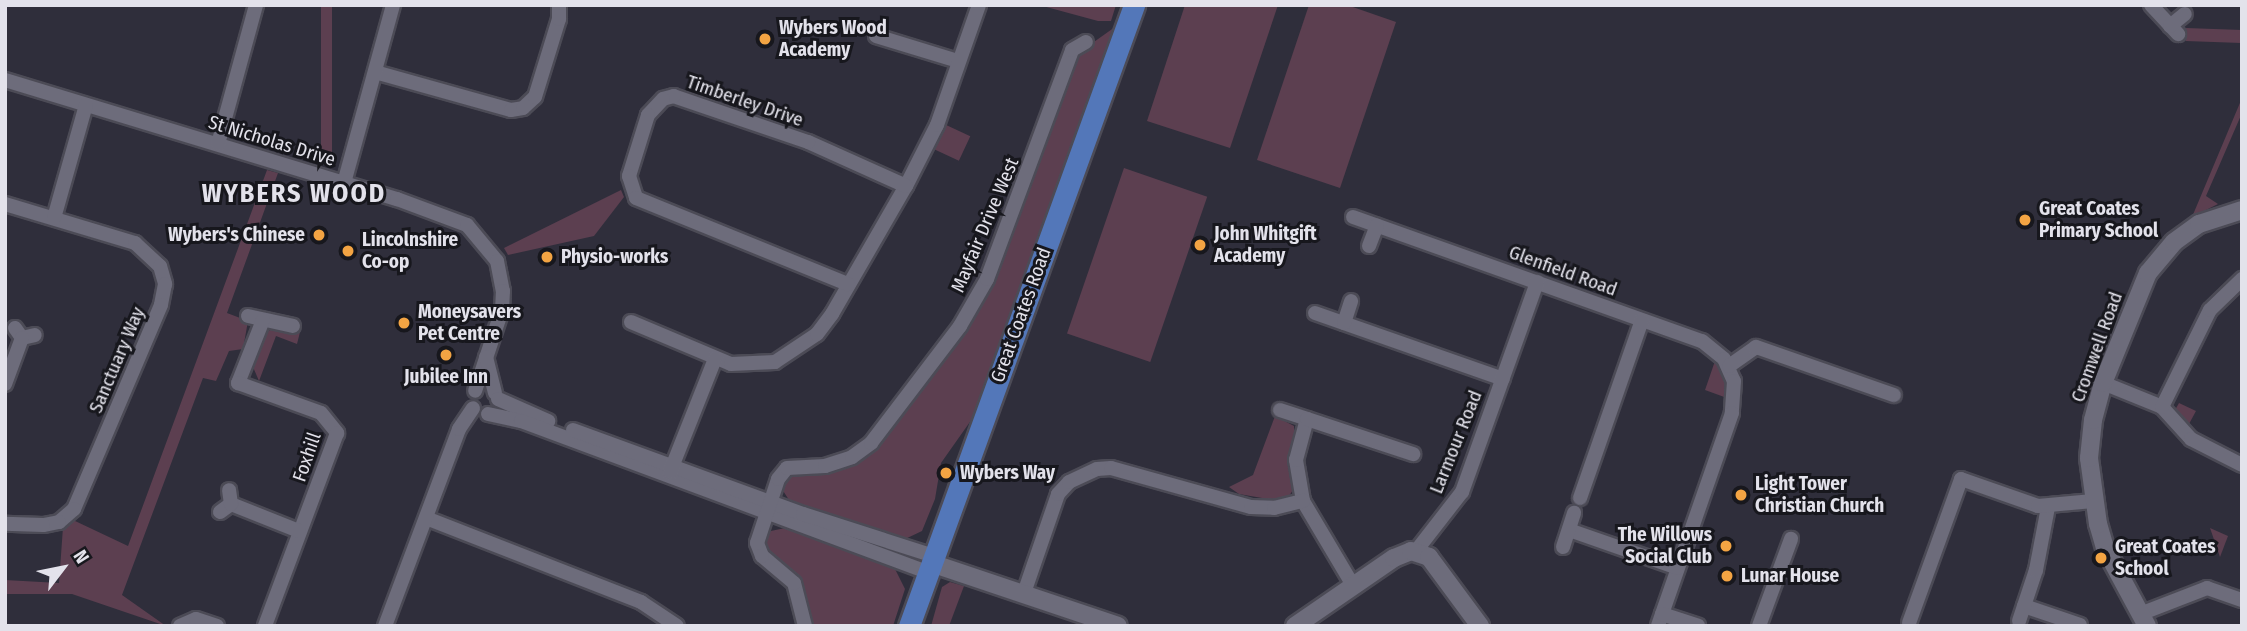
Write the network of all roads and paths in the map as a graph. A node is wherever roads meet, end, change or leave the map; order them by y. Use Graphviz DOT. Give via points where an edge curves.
graph roads {
  1 [pos="393,5"];
  2 [pos="559,5"];
  3 [pos="979,5"];
  4 [pos="1134,5"];
  5 [pos="2151,5"];
  6 [pos="254,6"];
  7 [pos="2185,14"];
  8 [pos="876,36"];
  9 [pos="1086,42"];
  10 [pos="958,61"];
  11 [pos="375,72"];
  12 [pos="5,80"];
  13 [pos="86,106"];
  14 [pos="218,144"];
  15 [pos="344,183"];
  16 [pos="906,186"];
  17 [pos="5,204"];
  18 [pos="2242,209"];
  19 [pos="1353,217"];
  20 [pos="54,218"];
  21 [pos="1377,225"];
  22 [pos="1369,246"];
  23 [pos="2242,279"];
  24 [pos="1537,282"];
  25 [pos="848,284"];
  26 [pos="1351,302"];
  27 [pos="1315,313"];
  28 [pos="248,316"];
  29 [pos="263,320"];
  30 [pos="1642,320"];
  31 [pos="631,322"];
  32 [pos="1344,323"];
  33 [pos="293,326"];
  34 [pos="24,334"];
  35 [pos="486,355"];
  36 [pos="715,359"];
  37 [pos="1728,366"];
  38 [pos="1503,379"];
  39 [pos="2103,383"];
  40 [pos="5,384"];
  41 [pos="475,391"];
  42 [pos="1894,395"];
  43 [pos="497,396"];
  44 [pos="2162,407"];
  45 [pos="473,408"];
  46 [pos="1280,410"];
  47 [pos="488,414"];
  48 [pos="1307,419"];
  49 [pos="1413,454"];
  50 [pos="2242,465"];
  51 [pos="670,471"];
  52 [pos="1580,498"];
  53 [pos="1303,501"];
  54 [pos="2093,501"];
  55 [pos="227,502"];
  56 [pos="2048,507"];
  57 [pos="768,508"];
  58 [pos="1574,513"];
  59 [pos="426,518"];
  60 [pos="5,524"];
  61 [pos="1569,530"];
  62 [pos="299,531"];
  63 [pos="1791,539"];
  64 [pos="1563,547"];
  65 [pos="1416,551"];
  66 [pos="931,564"];
  67 [pos="1678,568"];
  68 [pos="1354,587"];
  69 [pos="1024,593"];
  70 [pos="2242,600"];
  71 [pos="2024,606"];
  72 [pos="1660,620"];
  73 [pos="2144,620"];
  74 [pos="2018,621"];
  75 [pos="1097,622"];
  76 [pos="1909,623"];
  77 [pos="2080,625"];
  78 [pos="180,626"];
  79 [pos="217,626"];
  80 [pos="265,626"];
  81 [pos="385,626"];
  82 [pos="677,626"];
  83 [pos="804,626"];
  84 [pos="909,626"];
  85 [pos="1118,626"];
  86 [pos="1295,626"];
  87 [pos="1480,626"];
  88 [pos="1698,626"];
  89 [pos="1759,626"];
  1 -- 11 [label="street"];
  2 -- 11 [label="street" via="559,19 535,97 523,108 511,110"];
  3 -- 10 [label="street"];
  4 -- 66 [label="main road, Great Coates Road"];
  5 -- 7 [label="street" via="2174,30"];
  6 -- 14 [label="street"];
  8 -- 10 [label="street"];
  9 -- 57 [label="street, Mayfair Drive West" via="1072,50 987,279 960,326 871,443 852,457 825,466 787,468"];
  10 -- 16 [label="street" via="937,125"];
  11 -- 15 [label="street"];
  12 -- 13 [label="street, St Nicholas Drive"];
  13 -- 14 [label="street, St Nicholas Drive"];
  13 -- 20 [label="street"];
  14 -- 15 [label="street, St Nicholas Drive"];
  15 -- 35 [label="street, St Nicholas Drive" via="452,216 481,237 497,261 503,291 502,310"];
  16 -- 25 [label="street"];
  16 -- 25 [label="street, Timberley Drive" via="808,142 674,96 663,99 648,116 629,176 636,198"];
  17 -- 20 [label="street, Sanctuary Way"];
  18 -- 39 [label="street, Cromwell Road" via="2199,223 2160,257 2135,300"];
  19 -- 21 [label="street, Glenfield Road"];
  20 -- 60 [label="street, Sanctuary Way" via="150,252 164,284 161,305 74,509 51,524"];
  21 -- 22 [label="street"];
  21 -- 24 [label="street, Glenfield Road"];
  23 -- 44 [label="street" via="2210,310"];
  24 -- 30 [label="street, Glenfield Road"];
  24 -- 38 [label="street, Larmour Road"];
  25 -- 36 [label="street" via="817,334 794,352 775,362 750,366"];
  26 -- 32 [label="street"];
  27 -- 32 [label="street"];
  28 -- 29 [label="street"];
  29 -- 33 [label="street"];
  29 -- 62 [label="street, Foxhill" via="238,383 321,413 337,433"];
  30 -- 37 [label="street, Glenfield Road" via="1702,341"];
  30 -- 52 [label="street"];
  31 -- 36 [label="street"];
  32 -- 38 [label="street"];
  34 -- 40 [label="street"];
  35 -- 41 [label="street, St Nicholas Drive"];
  35 -- 43 [label="street"];
  36 -- 51 [label="street"];
  37 -- 42 [label="street" via="1756,347"];
  37 -- 67 [label="street" via="1734,381 1732,413"];
  38 -- 65 [label="street, Larmour Road" via="1457,501"];
  39 -- 44 [label="street"];
  39 -- 54 [label="street, Cromwell Road" via="2091,435"];
  41 -- 43 [label="street" via="486,387"];
  41 -- 45 [label="street"];
  43 -- 47 [label="street" via="496,408"];
  43 -- 51 [label="street"];
  44 -- 50 [label="street" via="2191,439"];
  45 -- 47 [label="street"];
  45 -- 59 [label="street" via="458,429"];
  46 -- 48 [label="street"];
  47 -- 51 [label="street"];
  48 -- 49 [label="street"];
  48 -- 53 [label="street" via="1296,460"];
  51 -- 57 [label="street"];
  53 -- 68 [label="street"];
  53 -- 69 [label="street" via="1274,508 1251,507 1111,468 1097,469 1069,482 1058,494"];
  54 -- 56 [label="street"];
  54 -- 73 [label="street, Cromwell Road" via="2105,548"];
  55 -- 62 [label="street"];
  56 -- 71 [label="street"];
  56 -- 76 [label="street" via="1961,479"];
  57 -- 66 [label="street"];
  57 -- 83 [label="street" via="757,543 762,556 794,583"];
  58 -- 61 [label="street"];
  59 -- 81 [label="street"];
  59 -- 82 [label="street" via="641,602"];
  61 -- 64 [label="street"];
  61 -- 67 [label="street"];
  62 -- 80 [label="street, Foxhill"];
  63 -- 89 [label="street"];
  65 -- 68 [label="street, Larmour Road" via="1401,554"];
  65 -- 87 [label="street" via="1435,565"];
  66 -- 69 [label="street"];
  66 -- 84 [label="main road, Great Coates Road"];
  67 -- 72 [label="street"];
  68 -- 86 [label="street, Larmour Road"];
  69 -- 75 [label="street"];
  70 -- 73 [label="street" via="2207,588"];
  71 -- 74 [label="street"];
  71 -- 77 [label="street"];
  72 -- 88 [label="street"];
  75 -- 85 [label="street"];
  78 -- 79 [label="street" via="196,619"];
}
